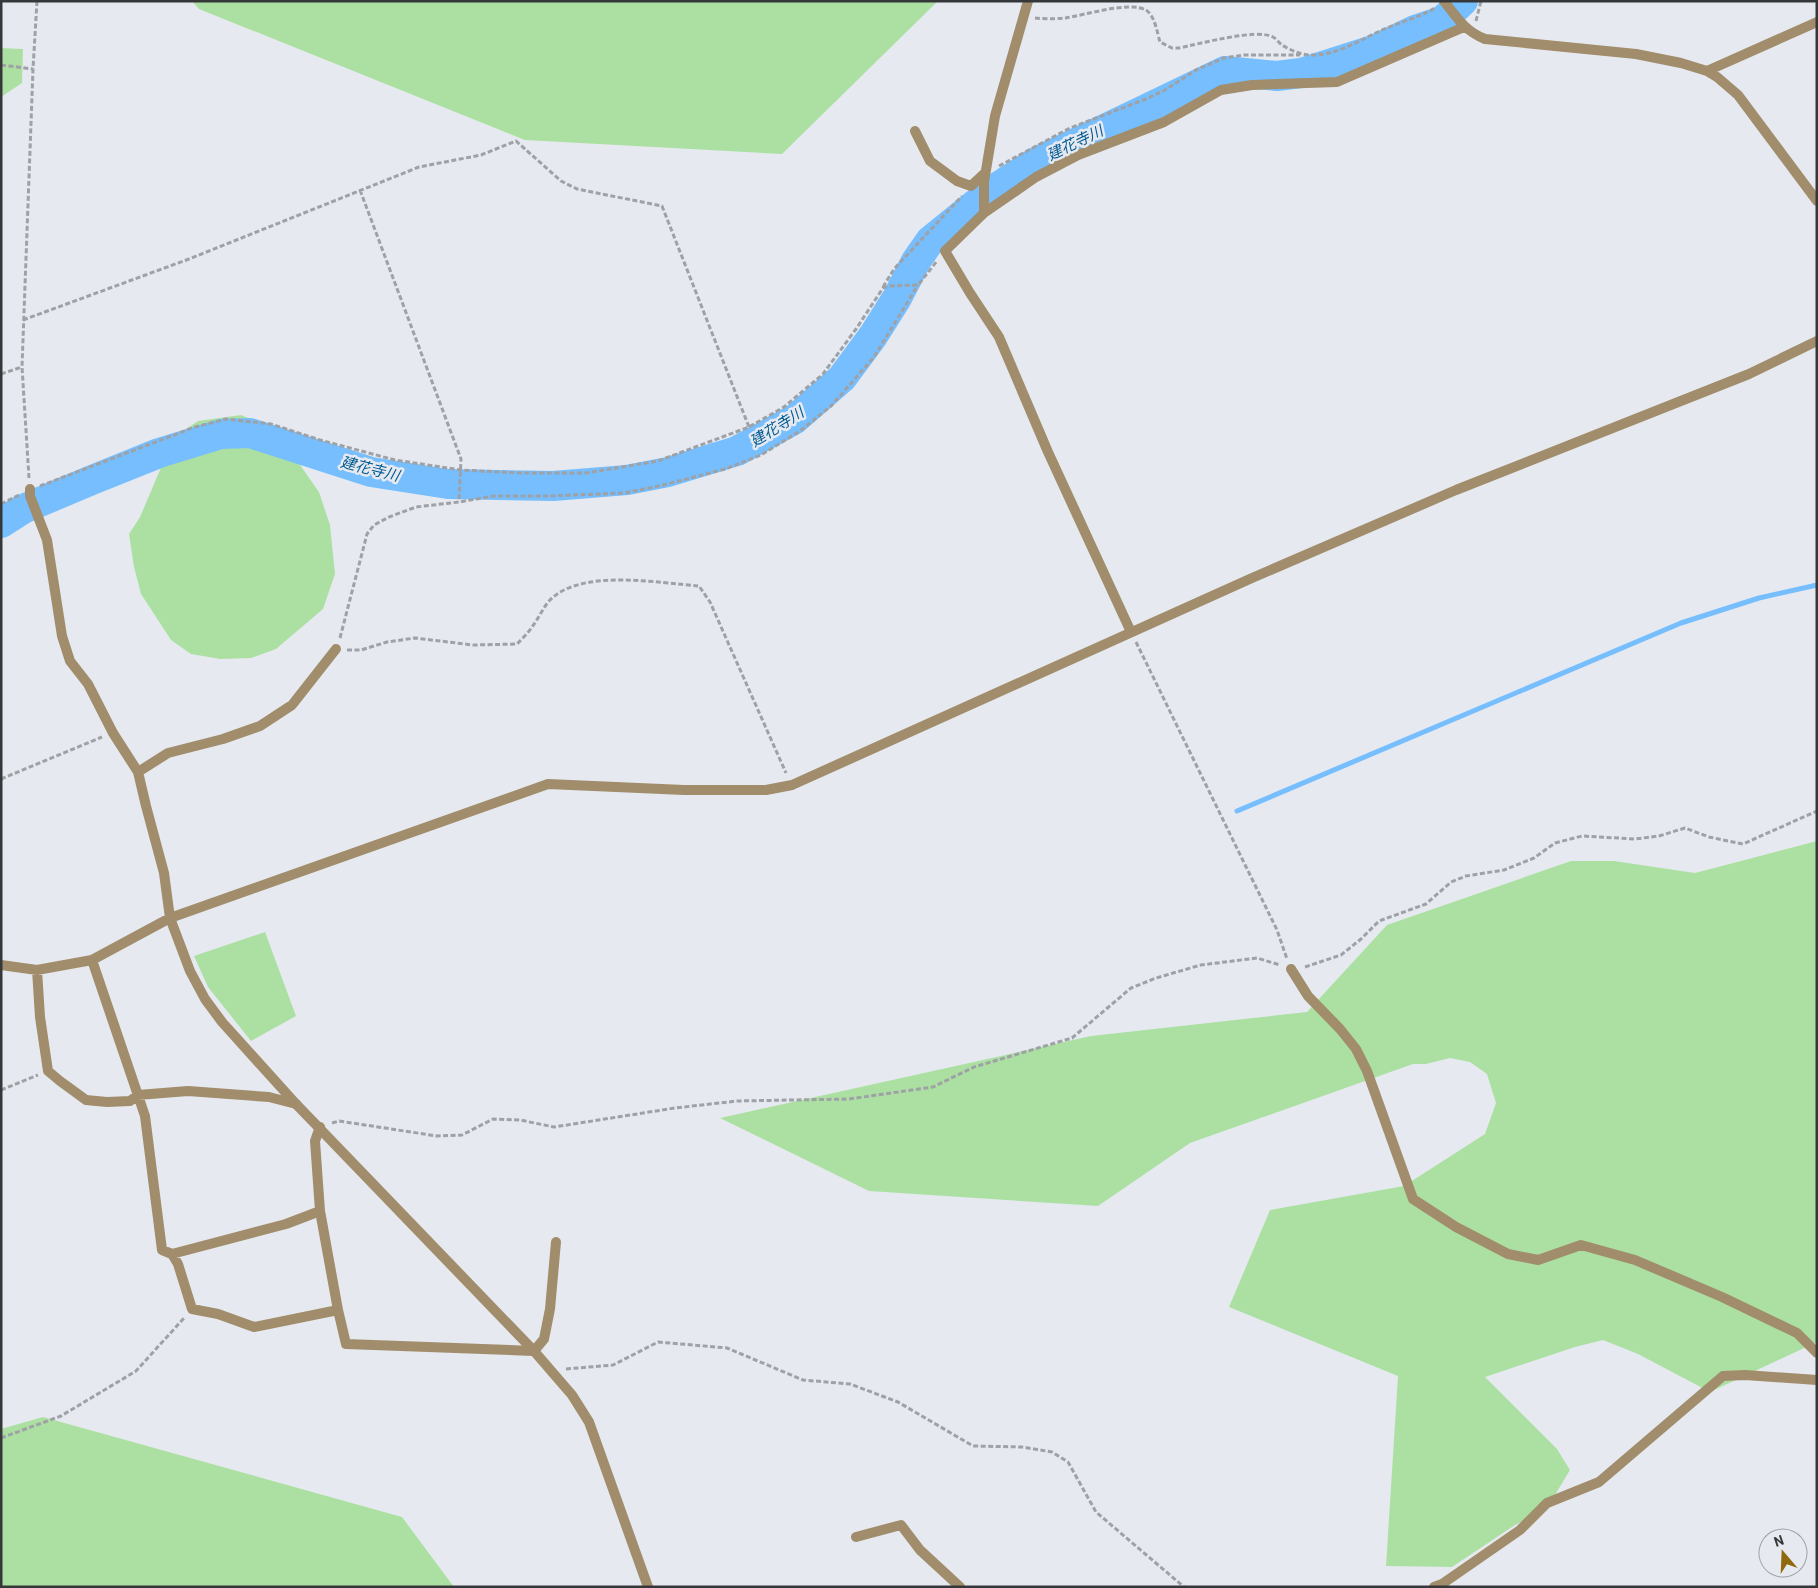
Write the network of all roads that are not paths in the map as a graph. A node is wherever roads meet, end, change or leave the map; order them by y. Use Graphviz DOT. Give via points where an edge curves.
graph roads {
  1 [pos="1028,1"];
  2 [pos="1445,3"];
  3 [pos="1817,22"];
  4 [pos="1463,26"];
  5 [pos="1707,71"];
  6 [pos="915,131"];
  7 [pos="985,177"];
  8 [pos="1817,201"];
  9 [pos="984,209"];
  10 [pos="1817,341"];
  11 [pos="30,493"];
  12 [pos="1131,632"];
  13 [pos="336,648"];
  14 [pos="138,772"];
  15 [pos="170,918"];
  16 [pos="92,960"];
  17 [pos="1,965"];
  18 [pos="1291,969"];
  19 [pos="37,970"];
  20 [pos="138,1095"];
  21 [pos="296,1104"];
  22 [pos="320,1127"];
  23 [pos="320,1211"];
  24 [pos="556,1242"];
  25 [pos="172,1254"];
  26 [pos="338,1310"];
  27 [pos="534,1351"];
  28 [pos="1817,1353"];
  29 [pos="1817,1380"];
  30 [pos="856,1537"];
  31 [pos="648,1587"];
  32 [pos="960,1587"];
  33 [pos="1434,1587"];
  1 -- 7 [label="street" via="995,116"];
  2 -- 4 [label="street"];
  3 -- 5 [label="street"];
  4 -- 5 [label="street" via="1473,35 1485,39 1636,54"];
  4 -- 9 [label="street" via="1337,82 1252,85 1221,90 1164,122 1078,155"];
  5 -- 8 [label="street" via="1738,95"];
  6 -- 7 [label="street" via="930,161 957,181 971,186"];
  7 -- 9 [label="street"];
  9 -- 12 [label="street" via="945,251 999,337"];
  10 -- 12 [label="street" via="1749,374 1456,490"];
  11 -- 14 [label="street" via="47,540 62,636 70,661 88,684"];
  12 -- 15 [label="street" via="792,785 766,790 684,790 548,784"];
  13 -- 14 [label="street" via="292,705 260,726 168,753"];
  14 -- 15 [label="street" via="164,873"];
  15 -- 16 [label="street"];
  15 -- 21 [label="street" via="205,1000"];
  16 -- 19 [label="street"];
  16 -- 20 [label="street"];
  17 -- 19 [label="street"];
  18 -- 28 [label="street" via="1308,996 1356,1049 1413,1199 1456,1228 1508,1254 1538,1260 1581,1245 1635,1260 1797,1333"];
  19 -- 20 [label="street" via="48,1071 86,1100 130,1101"];
  20 -- 21 [label="street" via="188,1091 269,1097"];
  20 -- 25 [label="street" via="145,1116 162,1250"];
  21 -- 22 [label="street"];
  22 -- 23 [label="street" via="315,1141"];
  22 -- 27 [label="street"];
  23 -- 25 [label="street" via="286,1224"];
  23 -- 26 [label="street"];
  24 -- 27 [label="street" via="550,1310 544,1339"];
  25 -- 26 [label="street" via="192,1309 254,1327"];
  26 -- 27 [label="street" via="346,1344"];
  27 -- 31 [label="street" via="572,1395 589,1422"];
  29 -- 33 [label="street" via="1723,1376 1599,1482 1547,1503 1520,1530"];
  30 -- 32 [label="street" via="901,1525 920,1550"];
}
